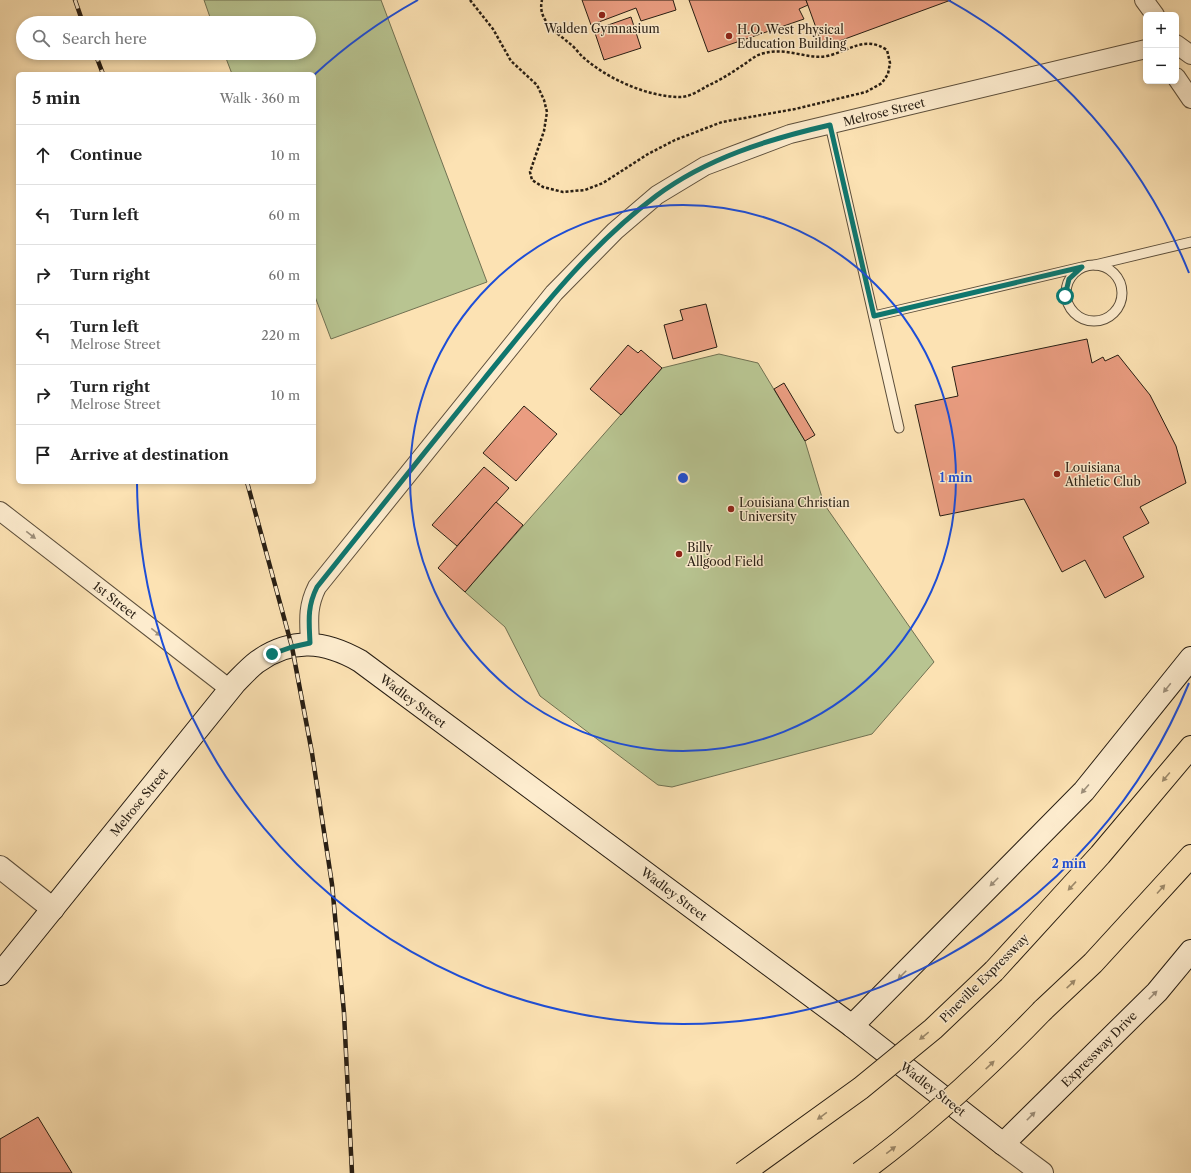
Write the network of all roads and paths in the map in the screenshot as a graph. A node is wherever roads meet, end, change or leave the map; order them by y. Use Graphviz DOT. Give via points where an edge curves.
graph roads {
  1 [pos="470,0"];
  2 [pos="542,0"];
  3 [pos="1144,0"];
  4 [pos="1153,12"];
  5 [pos="1179,46"];
  6 [pos="1143,50"];
  7 [pos="1191,55"];
  8 [pos="1179,81"];
  9 [pos="1191,99"];
  10 [pos="830,125"];
  11 [pos="1191,242"];
  12 [pos="1087,266"];
  13 [pos="874,316"];
  14 [pos="899,428"];
  15 [pos="0,511"];
  16 [pos="301,645"];
  17 [pos="1191,658"];
  18 [pos="231,690"];
  19 [pos="1191,747"];
  20 [pos="1191,856"];
  21 [pos="0,867"];
  22 [pos="53,909"];
  23 [pos="1191,951"];
  24 [pos="0,974"];
  25 [pos="852,1026"];
  26 [pos="1003,1144"];
  27 [pos="743,1173"];
  28 [pos="860,1173"];
  29 [pos="1042,1173"];
  1 -- 2 [label="path" via="493,28 512,61 537,85 547,112 544,131 530,172 532,180 543,187 563,192 584,190 603,183 675,140 722,122 781,112 866,92 882,83 888,74 890,63 887,50 878,44 864,43 826,56 776,50 759,54 727,76 692,95 679,97 645,91 616,81 552,30 541,13"];
  3 -- 4 [label="street"];
  5 -- 7 [label="street"];
  6 -- 10 [label="street, Melrose Street"];
  8 -- 9 [label="street"];
  10 -- 13 [label="lane"];
  10 -- 16 [label="street, Melrose Street" via="790,134 705,166 657,195 610,235 554,293 317,587 310,600"];
  11 -- 12 [label="lane"];
  12 -- 12 [label="lane" via="1075,272 1066,287 1065,296 1079,318 1098,321 1107,318 1120,304 1121,285 1110,270 1101,266"];
  12 -- 13 [label="lane"];
  13 -- 14 [label="lane"];
  15 -- 18 [label="street, 1st Street, one-way"];
  16 -- 18 [label="main road, Melrose Street" via="272,654 257,662"];
  16 -- 25 [label="main road, Wadley Street" via="327,646 360,661"];
  17 -- 25 [label="main road, one-way" via="1084,791"];
  18 -- 22 [label="main road, Melrose Street"];
  19 -- 27 [label="highway, Pineville Expressway, one-way, bridge" via="1100,855 994,971 933,1029 861,1088"];
  28 -- 20 [label="highway, one-way, bridge" via="928,1121 991,1064 1093,963"];
  21 -- 22 [label="main road"];
  22 -- 24 [label="main road, Melrose Street"];
  26 -- 23 [label="main road, Expressway Drive, one-way" via="1157,992"];
  25 -- 26 [label="main road, Wadley Street"];
  26 -- 29 [label="main road, Wadley Street"];
}
